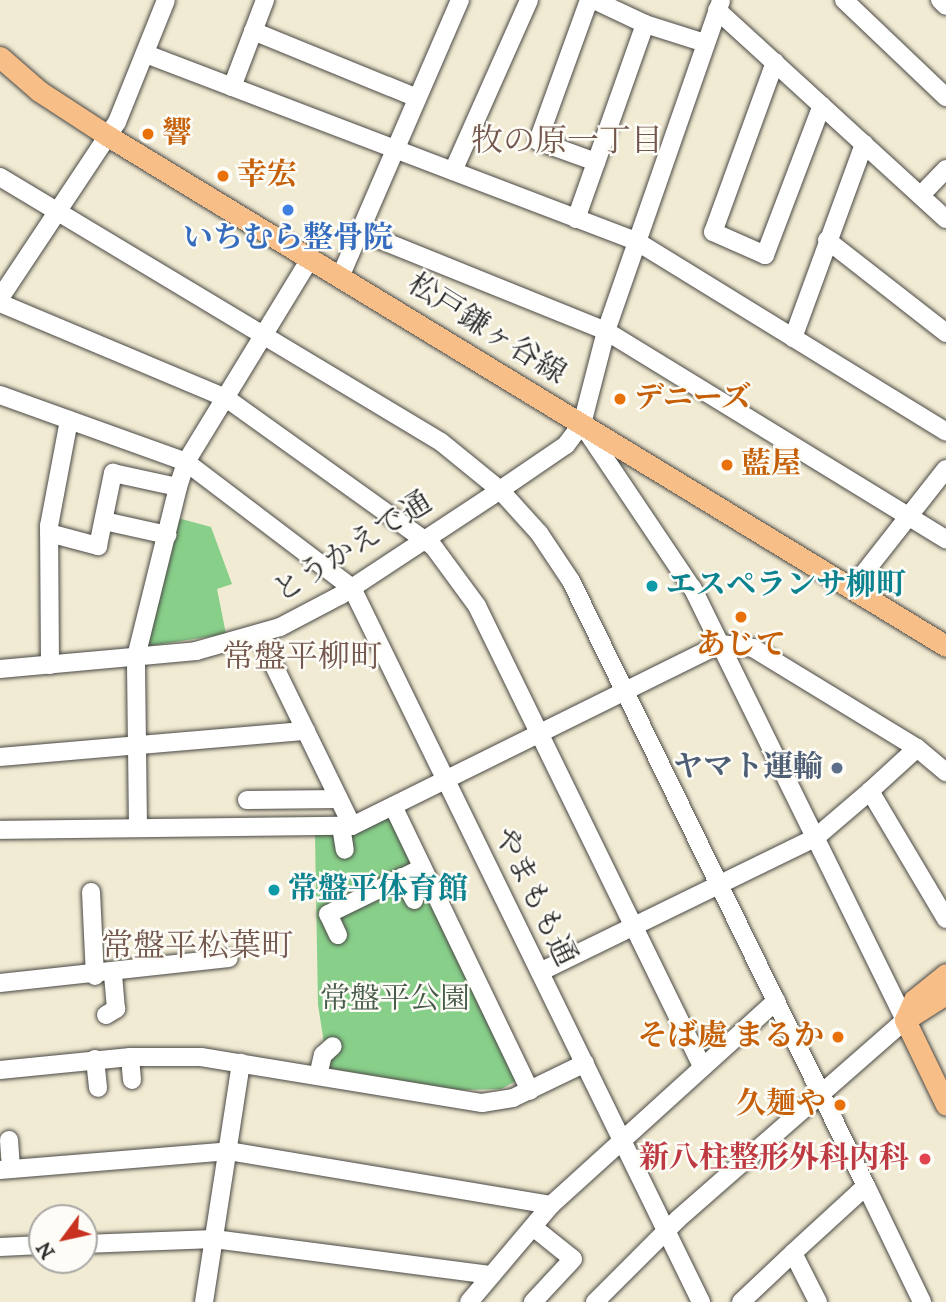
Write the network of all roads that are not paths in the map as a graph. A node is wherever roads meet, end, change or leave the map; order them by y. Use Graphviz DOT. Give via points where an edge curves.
graph roads {
  1 [pos="166,0"];
  2 [pos="265,0"];
  3 [pos="460,0"];
  4 [pos="529,0"];
  5 [pos="589,0"];
  6 [pos="594,0"];
  7 [pos="844,0"];
  8 [pos="940,0"];
  9 [pos="719,5"];
  10 [pos="946,6"];
  11 [pos="645,24"];
  12 [pos="253,32"];
  13 [pos="705,43"];
  14 [pos="146,54"];
  15 [pos="0,57"];
  16 [pos="775,62"];
  17 [pos="232,87"];
  18 [pos="946,97"];
  19 [pos="417,98"];
  20 [pos="822,105"];
  21 [pos="108,135"];
  22 [pos="864,144"];
  23 [pos="394,149"];
  24 [pos="596,162"];
  25 [pos="946,169"];
  26 [pos="453,171"];
  27 [pos="0,177"];
  28 [pos="921,195"];
  29 [pos="60,210"];
  30 [pos="576,219"];
  31 [pos="946,219"];
  32 [pos="360,232"];
  33 [pos="827,240"];
  34 [pos="636,241"];
  35 [pos="311,257"];
  36 [pos="341,275"];
  37 [pos="0,298"];
  38 [pos="0,303"];
  39 [pos="606,331"];
  40 [pos="946,333"];
  41 [pos="264,334"];
  42 [pos="793,338"];
  43 [pos="0,395"];
  44 [pos="226,398"];
  45 [pos="69,420"];
  46 [pos="582,424"];
  47 [pos="946,432"];
  48 [pos="186,462"];
  49 [pos="946,469"];
  50 [pos="178,487"];
  51 [pos="500,490"];
  52 [pos="910,515"];
  53 [pos="104,521"];
  54 [pos="49,533"];
  55 [pos="167,535"];
  56 [pos="426,538"];
  57 [pos="946,539"];
  58 [pos="853,587"];
  59 [pos="352,588"];
  60 [pos="259,635"];
  61 [pos="721,645"];
  62 [pos="946,646"];
  63 [pos="136,657"];
  64 [pos="50,664"];
  65 [pos="0,669"];
  66 [pos="625,691"];
  67 [pos="306,731"];
  68 [pos="539,732"];
  69 [pos="137,746"];
  70 [pos="917,748"];
  71 [pos="0,757"];
  72 [pos="946,772"];
  73 [pos="445,778"];
  74 [pos="870,791"];
  75 [pos="339,799"];
  76 [pos="247,800"];
  77 [pos="393,806"];
  78 [pos="347,826"];
  79 [pos="138,828"];
  80 [pos="0,830"];
  81 [pos="815,838"];
  82 [pos="345,850"];
  83 [pos="422,867"];
  84 [pos="402,877"];
  85 [pos="719,885"];
  86 [pos="91,892"];
  87 [pos="414,900"];
  88 [pos="946,919"];
  89 [pos="633,927"];
  90 [pos="338,935"];
  91 [pos="229,958"];
  92 [pos="540,972"];
  93 [pos="946,974"];
  94 [pos="104,976"];
  95 [pos="4,986"];
  96 [pos="946,993"];
  97 [pos="775,1001"];
  98 [pos="106,1015"];
  99 [pos="905,1020"];
  100 [pos="333,1046"];
  101 [pos="130,1057"];
  102 [pos="96,1059"];
  103 [pos="241,1063"];
  104 [pos="585,1063"];
  105 [pos="702,1066"];
  106 [pos="0,1070"];
  107 [pos="318,1076"];
  108 [pos="132,1080"];
  109 [pos="98,1088"];
  110 [pos="530,1091"];
  111 [pos="821,1093"];
  112 [pos="946,1105"];
  113 [pos="9,1140"];
  114 [pos="622,1142"];
  115 [pos="229,1151"];
  116 [pos="6,1169"];
  117 [pos="866,1186"];
  118 [pos="551,1205"];
  119 [pos="533,1227"];
  120 [pos="666,1231"];
  121 [pos="214,1239"];
  122 [pos="98,1243"];
  123 [pos="28,1246"];
  124 [pos="0,1247"];
  125 [pos="793,1253"];
  126 [pos="492,1275"];
  127 [pos="204,1302"];
  128 [pos="469,1302"];
  129 [pos="533,1302"];
  130 [pos="595,1302"];
  131 [pos="701,1302"];
  132 [pos="741,1302"];
  133 [pos="818,1302"];
  134 [pos="922,1302"];
  1 -- 14 [label="street"];
  2 -- 12 [label="street"];
  3 -- 19 [label="street"];
  4 -- 26 [label="street"];
  5 -- 24 [label="street" via="538,141"];
  6 -- 11 [label="street"];
  7 -- 18 [label="street"];
  8 -- 10 [label="street"];
  9 -- 13 [label="street"];
  9 -- 16 [label="street"];
  11 -- 13 [label="street"];
  11 -- 24 [label="street"];
  12 -- 17 [label="street"];
  12 -- 19 [label="street"];
  13 -- 34 [label="street"];
  14 -- 17 [label="street"];
  14 -- 21 [label="street"];
  15 -- 21 [label="main road, 松戸鎌ヶ谷線" via="39,92"];
  16 -- 20 [label="street"];
  16 -- 20 [label="street" via="713,232 765,255"];
  17 -- 23 [label="street"];
  19 -- 23 [label="street"];
  20 -- 22 [label="street"];
  21 -- 29 [label="street"];
  21 -- 35 [label="main road, 松戸鎌ヶ谷線"];
  22 -- 28 [label="street"];
  22 -- 33 [label="street"];
  23 -- 26 [label="street"];
  23 -- 32 [label="street"];
  24 -- 30 [label="street"];
  25 -- 28 [label="street"];
  26 -- 30 [label="street"];
  27 -- 29 [label="street"];
  28 -- 31 [label="street"];
  29 -- 37 [label="street"];
  29 -- 41 [label="street"];
  30 -- 34 [label="street"];
  32 -- 36 [label="street"];
  32 -- 39 [label="street"];
  33 -- 40 [label="street"];
  33 -- 42 [label="street"];
  34 -- 39 [label="street"];
  34 -- 42 [label="street"];
  35 -- 36 [label="main road, 松戸鎌ヶ谷線"];
  35 -- 41 [label="street"];
  36 -- 46 [label="main road, 松戸鎌ヶ谷線"];
  38 -- 44 [label="street"];
  39 -- 46 [label="street"];
  39 -- 52 [label="street"];
  41 -- 44 [label="street"];
  41 -- 51 [label="street" via="441,442"];
  42 -- 47 [label="street"];
  43 -- 45 [label="street"];
  44 -- 48 [label="street"];
  44 -- 56 [label="street"];
  45 -- 48 [label="street"];
  45 -- 54 [label="street"];
  46 -- 51 [label="street, とうかえで通" via="566,445"];
  46 -- 58 [label="main road, 松戸鎌ヶ谷線"];
  46 -- 61 [label="street" via="675,558"];
  48 -- 50 [label="street"];
  48 -- 59 [label="street"];
  49 -- 52 [label="street"];
  50 -- 53 [label="street" via="113,473"];
  50 -- 55 [label="street"];
  51 -- 56 [label="street, とうかえで通"];
  51 -- 66 [label="street" via="571,581"];
  52 -- 57 [label="street"];
  52 -- 58 [label="street"];
  53 -- 54 [label="street" via="98,546"];
  53 -- 55 [label="street"];
  54 -- 64 [label="street"];
  55 -- 63 [label="street"];
  56 -- 59 [label="street, とうかえで通"];
  56 -- 68 [label="street" via="477,606"];
  58 -- 62 [label="main road, 松戸鎌ヶ谷線"];
  59 -- 60 [label="street, とうかえで通"];
  59 -- 73 [label="street, やまもも通"];
  60 -- 63 [label="street, とうかえで通" via="196,651"];
  60 -- 67 [label="street"];
  61 -- 66 [label="street"];
  61 -- 70 [label="street" via="753,648"];
  61 -- 81 [label="street"];
  63 -- 64 [label="street, とうかえで通"];
  63 -- 69 [label="street"];
  64 -- 65 [label="street, とうかえで通"];
  66 -- 68 [label="street"];
  66 -- 85 [label="street"];
  67 -- 69 [label="street"];
  67 -- 75 [label="street"];
  68 -- 73 [label="street"];
  68 -- 89 [label="street"];
  69 -- 71 [label="street"];
  69 -- 79 [label="street"];
  70 -- 72 [label="street"];
  70 -- 74 [label="street"];
  73 -- 77 [label="street"];
  73 -- 92 [label="street, やまもも通"];
  74 -- 81 [label="street"];
  74 -- 88 [label="street"];
  75 -- 76 [label="street"];
  75 -- 78 [label="street"];
  77 -- 78 [label="street"];
  77 -- 83 [label="street"];
  78 -- 79 [label="street"];
  78 -- 82 [label="street"];
  79 -- 80 [label="street"];
  81 -- 85 [label="street"];
  81 -- 99 [label="street"];
  83 -- 84 [label="street"];
  83 -- 110 [label="street"];
  84 -- 87 [label="street"];
  84 -- 90 [label="street" via="328,914"];
  85 -- 89 [label="street"];
  85 -- 97 [label="street"];
  86 -- 94 [label="street"];
  89 -- 92 [label="street"];
  89 -- 105 [label="street"];
  91 -- 94 [label="street"];
  92 -- 104 [label="street, やまもも通"];
  93 -- 99 [label="main road" via="914,1000"];
  94 -- 95 [label="street"];
  94 -- 98 [label="street" via="116,1009"];
  96 -- 99 [label="main road"];
  97 -- 105 [label="street"];
  97 -- 111 [label="street"];
  99 -- 111 [label="street"];
  99 -- 112 [label="main road"];
  100 -- 107 [label="street" via="323,1055"];
  101 -- 102 [label="street"];
  101 -- 103 [label="street"];
  101 -- 108 [label="street"];
  102 -- 106 [label="street"];
  102 -- 109 [label="street"];
  103 -- 107 [label="street"];
  103 -- 115 [label="street"];
  104 -- 110 [label="street"];
  104 -- 114 [label="street, やまもも通"];
  105 -- 114 [label="street"];
  107 -- 110 [label="street" via="461,1102"];
  111 -- 117 [label="street"];
  111 -- 120 [label="street"];
  113 -- 116 [label="street"];
  114 -- 118 [label="street"];
  114 -- 120 [label="street, やまもも通"];
  115 -- 116 [label="street"];
  115 -- 118 [label="street"];
  115 -- 121 [label="street"];
  117 -- 125 [label="street"];
  117 -- 134 [label="street"];
  118 -- 119 [label="street"];
  119 -- 126 [label="street"];
  119 -- 129 [label="street" via="573,1259"];
  120 -- 130 [label="street"];
  120 -- 131 [label="street, やまもも通"];
  121 -- 122 [label="street"];
  121 -- 126 [label="street"];
  121 -- 127 [label="street"];
  123 -- 124 [label="street"];
  125 -- 132 [label="street"];
  125 -- 133 [label="street"];
  126 -- 128 [label="street"];
}
